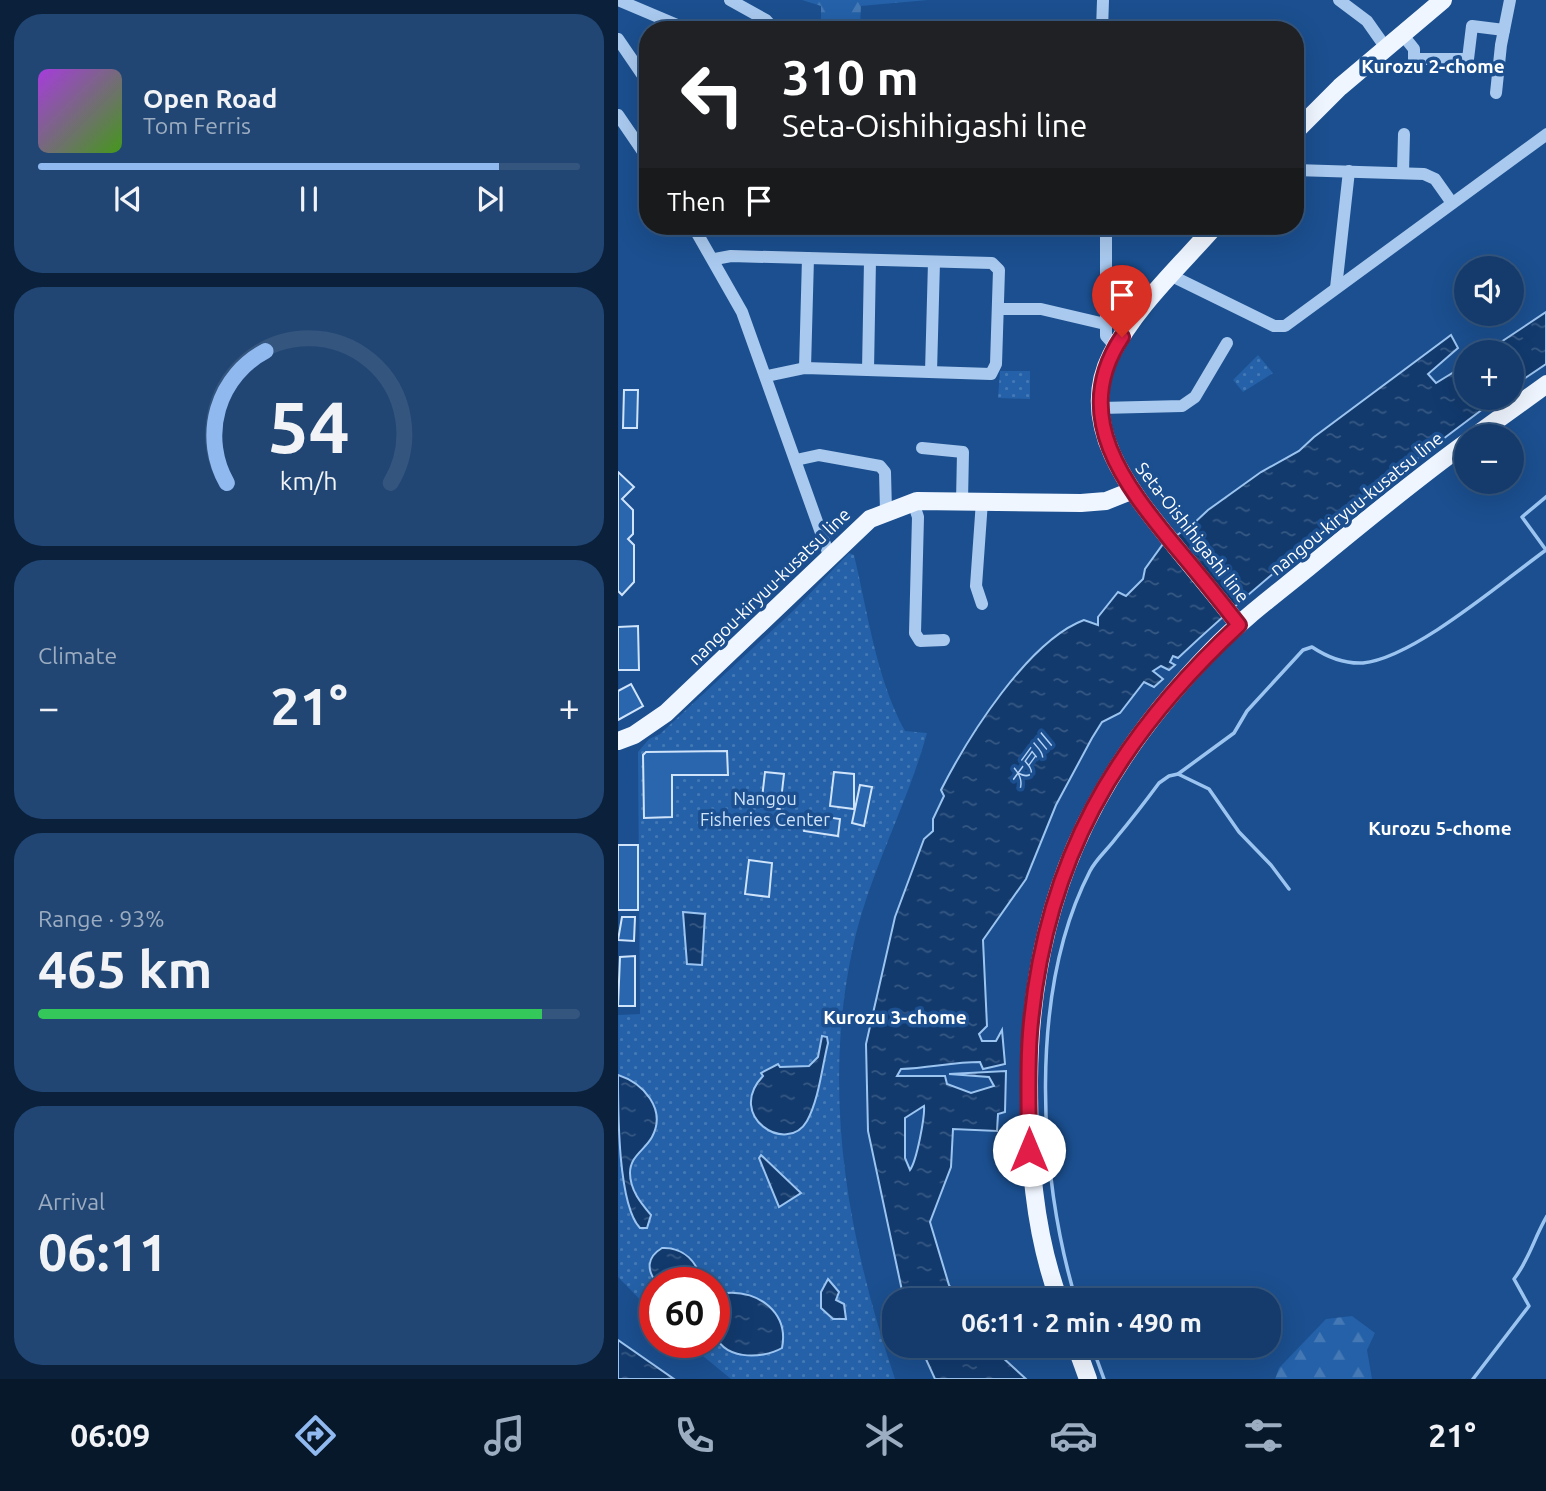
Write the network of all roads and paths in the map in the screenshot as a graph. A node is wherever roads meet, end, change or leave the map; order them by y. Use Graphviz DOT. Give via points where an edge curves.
graph roads {
  1 [pos="618,0"];
  2 [pos="730,0"];
  3 [pos="1103,0"];
  4 [pos="1339,0"];
  5 [pos="1443,0"];
  6 [pos="1510,0"];
  7 [pos="668,21"];
  8 [pos="767,21"];
  9 [pos="1102,21"];
  10 [pos="1504,30"];
  11 [pos="1402,34"];
  12 [pos="618,39"];
  13 [pos="1386,48"];
  14 [pos="639,67"];
  15 [pos="1496,93"];
  16 [pos="618,115"];
  17 [pos="1304,123"];
  18 [pos="1404,134"];
  19 [pos="1546,134"];
  20 [pos="639,146"];
  21 [pos="1304,170"];
  22 [pos="1349,172"];
  23 [pos="1403,173"];
  24 [pos="1452,203"];
  25 [pos="699,235"];
  26 [pos="1106,235"];
  27 [pos="1202,235"];
  28 [pos="808,258"];
  29 [pos="714,259"];
  30 [pos="870,260"];
  31 [pos="934,262"];
  32 [pos="1172,276"];
  33 [pos="1336,288"];
  34 [pos="998,309"];
  35 [pos="1105,324"];
  36 [pos="1227,343"];
  37 [pos="1116,346"];
  38 [pos="805,368"];
  39 [pos="868,370"];
  40 [pos="931,372"];
  41 [pos="767,376"];
  42 [pos="1546,384"];
  43 [pos="1101,408"];
  44 [pos="1492,424"];
  45 [pos="922,448"];
  46 [pos="1454,452"];
  47 [pos="796,460"];
  48 [pos="1135,496"];
  49 [pos="962,501"];
  50 [pos="982,501"];
  51 [pos="913,502"];
  52 [pos="886,511"];
  53 [pos="830,558"];
  54 [pos="982,604"];
  55 [pos="1236,620"];
  56 [pos="944,640"];
  57 [pos="618,741"];
  58 [pos="1056,1288"];
  59 [pos="1080,1358"];
  60 [pos="1088,1379"];
  1 -- 7 [label="street"];
  2 -- 8 [label="street"];
  3 -- 9 [label="street"];
  4 -- 13 [label="street" via="1367,21"];
  5 -- 11 [label="main road"];
  6 -- 10 [label="street"];
  10 -- 11 [label="street" via="1472,26 1468,59 1414,59 1414,49"];
  10 -- 15 [label="street"];
  11 -- 13 [label="main road"];
  12 -- 14 [label="street"];
  13 -- 17 [label="main road"];
  16 -- 20 [label="street"];
  18 -- 23 [label="street"];
  19 -- 24 [label="street"];
  21 -- 22 [label="street"];
  22 -- 23 [label="street"];
  22 -- 33 [label="street"];
  23 -- 24 [label="street" via="1424,173 1435,179"];
  24 -- 33 [label="street"];
  25 -- 29 [label="street"];
  26 -- 35 [label="street"];
  27 -- 32 [label="main road, Seta-Oishihigashi line"];
  28 -- 29 [label="street"];
  28 -- 30 [label="street"];
  28 -- 38 [label="street"];
  29 -- 41 [label="street" via="742,312"];
  30 -- 31 [label="street"];
  30 -- 39 [label="street"];
  31 -- 34 [label="street" via="992,263 999,270"];
  31 -- 40 [label="street"];
  32 -- 33 [label="street" via="1274,326 1285,326"];
  32 -- 37 [label="main road, Seta-Oishihigashi line"];
  34 -- 35 [label="street" via="1041,309"];
  34 -- 40 [label="street" via="996,365 991,374"];
  35 -- 37 [label="street" via="1106,336"];
  36 -- 43 [label="street" via="1195,397 1182,406"];
  37 -- 43 [label="main road, Seta-Oishihigashi line" via="1102,386"];
  38 -- 39 [label="street"];
  38 -- 41 [label="street"];
  39 -- 40 [label="street"];
  41 -- 47 [label="street"];
  42 -- 44 [label="main road"];
  43 -- 48 [label="main road, Seta-Oishihigashi line" via="1108,445"];
  45 -- 49 [label="street" via="963,452"];
  46 -- 55 [label="main road, nangou-kiryuu-kusatsu line"];
  47 -- 52 [label="street" via="819,456 880,466 885,472"];
  47 -- 53 [label="street"];
  48 -- 50 [label="main road, nangou-kiryuu-kusatsu line" via="1081,503"];
  48 -- 55 [label="main road, Seta-Oishihigashi line"];
  49 -- 50 [label="main road, nangou-kiryuu-kusatsu line"];
  49 -- 51 [label="main road, nangou-kiryuu-kusatsu line"];
  50 -- 54 [label="street" via="976,586"];
  51 -- 52 [label="main road, nangou-kiryuu-kusatsu line"];
  51 -- 56 [label="street" via="918,517 915,633 920,641"];
  52 -- 53 [label="main road, nangou-kiryuu-kusatsu line" via="870,519"];
  53 -- 57 [label="main road, nangou-kiryuu-kusatsu line" via="666,713"];
  55 -- 58 [label="main road, Seta-Oishihigashi line" via="1128,747 1091,809 1052,910 1030,1035 1029,1150 1038,1223"];
  59 -- 60 [label="main road"];
}
